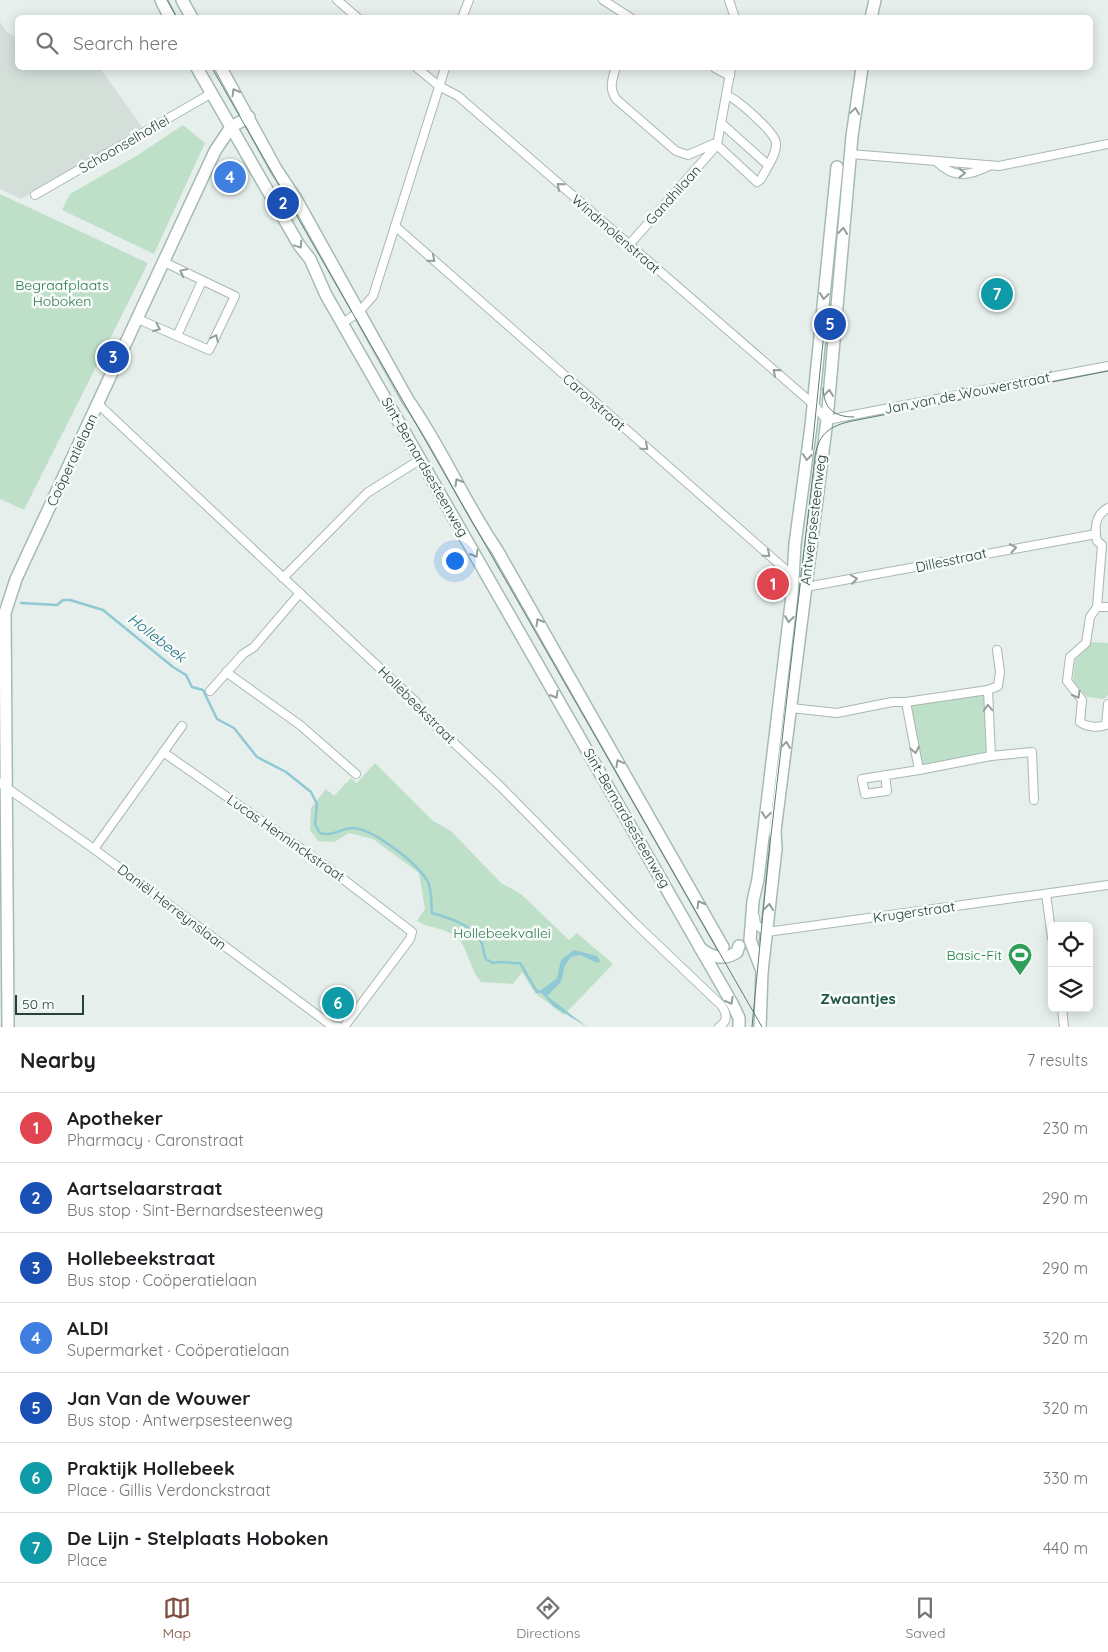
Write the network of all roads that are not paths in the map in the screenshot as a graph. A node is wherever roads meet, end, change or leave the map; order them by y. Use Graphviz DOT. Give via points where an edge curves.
graph roads {
  1 [pos="161,0"];
  2 [pos="182,0"];
  3 [pos="337,0"];
  4 [pos="469,0"];
  5 [pos="603,0"];
  6 [pos="729,0"];
  7 [pos="874,0"];
  8 [pos="168,15"];
  9 [pos="190,15"];
  10 [pos="354,15"];
  11 [pos="463,15"];
  12 [pos="626,15"];
  13 [pos="734,15"];
  14 [pos="872,15"];
  15 [pos="198,70"];
  16 [pos="222,70"];
  17 [pos="419,70"];
  18 [pos="444,70"];
  19 [pos="615,70"];
  20 [pos="862,70"];
  21 [pos="730,72"];
  22 [pos="439,86"];
  23 [pos="212,94"];
  24 [pos="726,95"];
  25 [pos="250,117"];
  26 [pos="721,123"];
  27 [pos="231,127"];
  28 [pos="1108,144"];
  29 [pos="717,145"];
  30 [pos="850,154"];
  31 [pos="768,165"];
  32 [pos="837,167"];
  33 [pos="36,196"];
  34 [pos="395,226"];
  35 [pos="628,246"];
  36 [pos="164,262"];
  37 [pos="202,281"];
  38 [pos="360,311"];
  39 [pos="138,319"];
  40 [pos="343,323"];
  41 [pos="177,336"];
  42 [pos="1108,366"];
  43 [pos="98,404"];
  44 [pos="813,404"];
  45 [pos="827,420"];
  46 [pos="421,459"];
  47 [pos="1108,508"];
  48 [pos="1096,534"];
  49 [pos="1105,545"];
  50 [pos="794,577"];
  51 [pos="283,578"];
  52 [pos="806,587"];
  53 [pos="300,593"];
  54 [pos="1108,604"];
  55 [pos="1097,607"];
  56 [pos="1108,608"];
  57 [pos="997,650"];
  58 [pos="226,672"];
  59 [pos="988,690"];
  60 [pos="210,691"];
  61 [pos="906,702"];
  62 [pos="1108,704"];
  63 [pos="791,708"];
  64 [pos="2,713"];
  65 [pos="182,726"];
  66 [pos="162,752"];
  67 [pos="991,756"];
  68 [pos="919,770"];
  69 [pos="356,774"];
  70 [pos="885,776"];
  71 [pos="3,785"];
  72 [pos="1034,800"];
  73 [pos="94,849"];
  74 [pos="1108,885"];
  75 [pos="1046,894"];
  76 [pos="752,914"];
  77 [pos="1050,922"];
  78 [pos="767,932"];
  79 [pos="750,940"];
  80 [pos="4,943"];
  81 [pos="700,948"];
  82 [pos="720,952"];
  83 [pos="712,971"];
  84 [pos="762,972"];
  85 [pos="1062,1012"];
  86 [pos="760,1021"];
  87 [pos="739,1026"];
  88 [pos="8,1027"];
  89 [pos="339,1027"];
  90 [pos="344,1027"];
  91 [pos="719,1027"];
  92 [pos="768,1027"];
  93 [pos="1064,1027"];
  1 -- 8 [label="street"];
  2 -- 9 [label="street"];
  3 -- 10 [label="street"];
  4 -- 11 [label="street"];
  5 -- 12 [label="street"];
  6 -- 13 [label="street"];
  7 -- 14 [label="street"];
  15 -- 23 [label="street, Sint-Bernardsesteenweg"];
  25 -- 16 [label="street, Sint-Bernardsesteenweg, one-way"];
  17 -- 22 [label="street, Windmolenstraat"];
  18 -- 22 [label="street"];
  19 -- 29 [label="street, Gandhilaan" via="611,92 616,99 676,151 688,155"];
  30 -- 20 [label="street, Antwerpsesteenweg, one-way"];
  21 -- 24 [label="street"];
  22 -- 34 [label="street"];
  35 -- 22 [label="street, Windmolenstraat, one-way" via="458,96"];
  23 -- 27 [label="street, Sint-Bernardsesteenweg"];
  23 -- 33 [label="street, Schoonselhoflei"];
  24 -- 26 [label="street"];
  24 -- 31 [label="street" via="738,101 774,137 776,146"];
  25 -- 27 [label="street, Coöperatielaan"];
  25 -- 38 [label="street, Sint-Bernardsesteenweg" via="276,169"];
  26 -- 29 [label="street"];
  26 -- 31 [label="street"];
  27 -- 36 [label="street, Coöperatielaan" via="215,151"];
  27 -- 40 [label="street, Sint-Bernardsesteenweg, one-way" via="298,245 310,259"];
  28 -- 30 [label="street" via="959,174 946,170 937,162"];
  29 -- 31 [label="street" via="757,182"];
  29 -- 35 [label="street, Gandhilaan"];
  45 -- 30 [label="street, Antwerpsesteenweg, one-way"];
  32 -- 44 [label="street, Antwerpsesteenweg, one-way"];
  34 -- 38 [label="street" via="373,296"];
  34 -- 50 [label="street, Caronstraat, one-way"];
  44 -- 35 [label="street, Windmolenstraat, one-way"];
  37 -- 36 [label="street, one-way"];
  36 -- 39 [label="street, Coöperatielaan"];
  37 -- 41 [label="street"];
  41 -- 37 [label="street, one-way" via="209,350 235,296"];
  38 -- 40 [label="street"];
  82 -- 38 [label="street, Sint-Bernardsesteenweg, one-way" via="502,558 475,517"];
  39 -- 41 [label="street, one-way"];
  39 -- 43 [label="street, Coöperatielaan"];
  40 -- 46 [label="street, Sint-Bernardsesteenweg"];
  42 -- 45 [label="street, Jan van de Wouwerstraat"];
  43 -- 51 [label="street, Hollebeekstraat"];
  43 -- 64 [label="street, Coöperatielaan" via="7,602"];
  44 -- 45 [label="street, Windmolenstraat"];
  44 -- 50 [label="street, Antwerpsesteenweg, one-way" via="795,544"];
  45 -- 52 [label="street, Antwerpsesteenweg"];
  46 -- 51 [label="street" via="367,493"];
  46 -- 81 [label="street, Sint-Bernardsesteenweg, one-way"];
  47 -- 48 [label="street" via="1099,514"];
  48 -- 49 [label="street" via="1097,541"];
  52 -- 48 [label="street, Dillesstraat, one-way"];
  49 -- 55 [label="street"];
  50 -- 76 [label="street, Antwerpsesteenweg, one-way"];
  51 -- 53 [label="street, Hollebeekstraat"];
  52 -- 63 [label="street, Antwerpsesteenweg"];
  53 -- 58 [label="street" via="254,647"];
  53 -- 91 [label="street, Hollebeekstraat" via="416,702 423,714 722,1006 725,1023"];
  54 -- 56 [label="street"];
  55 -- 56 [label="street"];
  55 -- 62 [label="street, one-way" via="1090,617 1086,643 1070,657 1067,681 1082,700 1080,722 1084,726 1106,725"];
  57 -- 59 [label="street" via="998,686"];
  58 -- 60 [label="street"];
  58 -- 69 [label="street" via="300,726"];
  59 -- 61 [label="street"];
  67 -- 59 [label="street, one-way"];
  61 -- 63 [label="street" via="837,713"];
  61 -- 68 [label="street, one-way"];
  78 -- 63 [label="street, Antwerpsesteenweg, one-way"];
  64 -- 71 [label="street"];
  65 -- 66 [label="street"];
  66 -- 73 [label="street"];
  66 -- 90 [label="street, Lucas Henninckstraat" via="409,927 412,932 410,939"];
  67 -- 68 [label="street"];
  67 -- 72 [label="street" via="1032,752"];
  68 -- 70 [label="street"];
  71 -- 73 [label="street, Daniël Herreynslaan"];
  71 -- 80 [label="street"];
  73 -- 89 [label="street, Daniël Herreynslaan" via="332,1026"];
  74 -- 75 [label="street, Krugerstraat"];
  75 -- 77 [label="street"];
  75 -- 78 [label="street, Krugerstraat"];
  76 -- 78 [label="street" via="756,925"];
  76 -- 79 [label="street, Antwerpsesteenweg"];
  78 -- 79 [label="street, Krugerstraat"];
  78 -- 84 [label="street, Antwerpsesteenweg"];
  79 -- 82 [label="street, Krugerstraat"];
  79 -- 84 [label="street, Antwerpsesteenweg"];
  80 -- 88 [label="street"];
  81 -- 82 [label="street"];
  81 -- 83 [label="street, Sint-Bernardsesteenweg"];
  82 -- 83 [label="street"];
  83 -- 87 [label="street, Sint-Bernardsesteenweg, one-way" via="733,1005"];
  84 -- 86 [label="street, Antwerpsesteenweg"];
  85 -- 93 [label="street"];
  86 -- 92 [label="street"];
}
